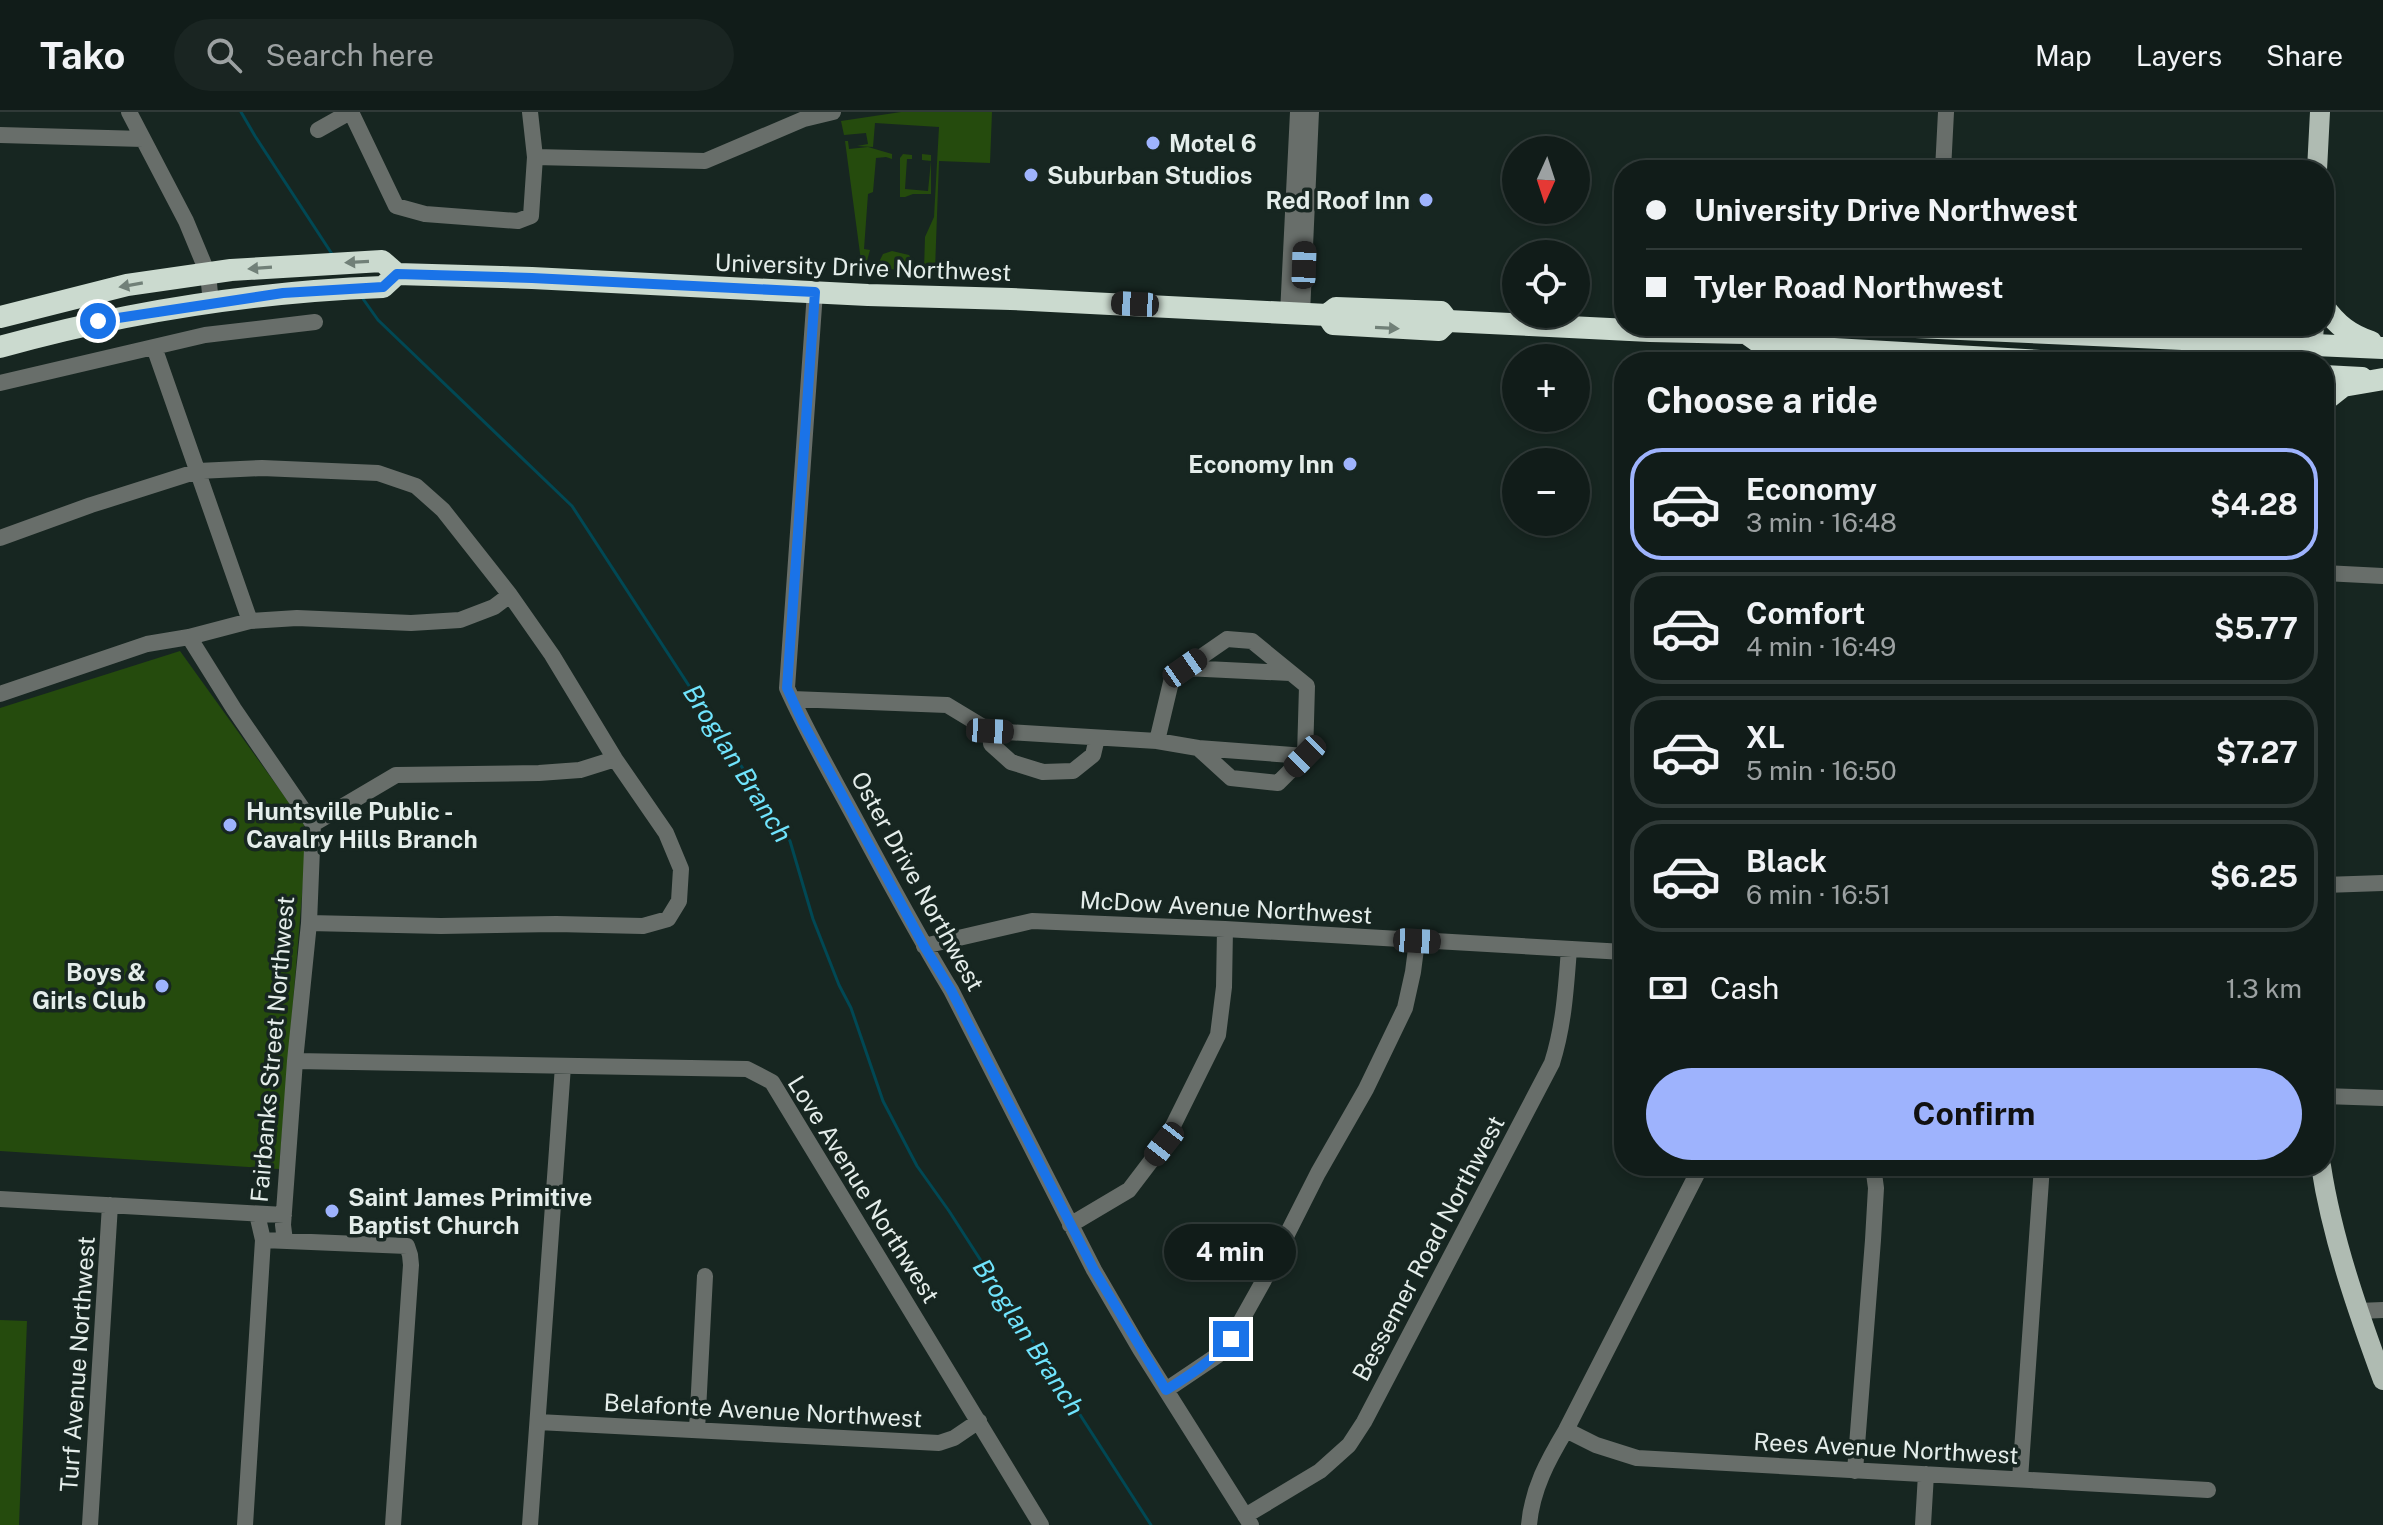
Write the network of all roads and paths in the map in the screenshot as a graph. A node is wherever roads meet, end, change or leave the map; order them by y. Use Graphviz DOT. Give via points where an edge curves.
graph roads {
  1 [pos="129,112"];
  2 [pos="351,112"];
  3 [pos="530,112"];
  4 [pos="833,112"];
  5 [pos="1298,112"];
  6 [pos="1311,112"];
  7 [pos="1946,112"];
  8 [pos="2320,112"];
  9 [pos="803,116"];
  10 [pos="318,130"];
  11 [pos="0,135"];
  12 [pos="143,139"];
  13 [pos="535,157"];
  14 [pos="1944,160"];
  15 [pos="2318,160"];
  16 [pos="208,274"];
  17 [pos="397,274"];
  18 [pos="815,292"];
  19 [pos="211,303"];
  20 [pos="1295,314"];
  21 [pos="0,317"];
  22 [pos="2334,319"];
  23 [pos="315,322"];
  24 [pos="1614,329"];
  25 [pos="1756,336"];
  26 [pos="2125,336"];
  27 [pos="2260,336"];
  28 [pos="2251,342"];
  29 [pos="2303,344"];
  30 [pos="0,347"];
  31 [pos="154,347"];
  32 [pos="2383,348"];
  33 [pos="1884,352"];
  34 [pos="2334,377"];
  35 [pos="2383,379"];
  36 [pos="0,383"];
  37 [pos="2334,393"];
  38 [pos="198,471"];
  39 [pos="0,538"];
  40 [pos="2334,574"];
  41 [pos="2383,576"];
  42 [pos="510,595"];
  43 [pos="250,621"];
  44 [pos="189,637"];
  45 [pos="1185,668"];
  46 [pos="1290,673"];
  47 [pos="0,694"];
  48 [pos="792,699"];
  49 [pos="990,731"];
  50 [pos="1097,738"];
  51 [pos="1157,741"];
  52 [pos="1198,748"];
  53 [pos="1305,756"];
  54 [pos="615,759"];
  55 [pos="313,824"];
  56 [pos="2383,883"];
  57 [pos="2334,885"];
  58 [pos="309,923"];
  59 [pos="1225,929"];
  60 [pos="1417,941"];
  61 [pos="924,946"];
  62 [pos="1569,949"];
  63 [pos="1614,951"];
  64 [pos="295,1061"];
  65 [pos="563,1066"];
  66 [pos="2334,1096"];
  67 [pos="2383,1098"];
  68 [pos="1696,1176"];
  69 [pos="1874,1176"];
  70 [pos="2041,1176"];
  71 [pos="2323,1176"];
  72 [pos="0,1199"];
  73 [pos="110,1205"];
  74 [pos="257,1214"];
  75 [pos="284,1215"];
  76 [pos="1070,1225"];
  77 [pos="263,1240"];
  78 [pos="285,1241"];
  79 [pos="705,1276"];
  80 [pos="2383,1310"];
  81 [pos="2358,1311"];
  82 [pos="2383,1380"];
  83 [pos="1166,1390"];
  84 [pos="979,1421"];
  85 [pos="538,1422"];
  86 [pos="697,1430"];
  87 [pos="1566,1430"];
  88 [pos="1855,1471"];
  89 [pos="1926,1474"];
  90 [pos="2020,1479"];
  91 [pos="2208,1490"];
  92 [pos="1248,1521"];
  93 [pos="90,1525"];
  94 [pos="245,1525"];
  95 [pos="393,1525"];
  96 [pos="530,1525"];
  97 [pos="1041,1525"];
  98 [pos="1529,1525"];
  99 [pos="1923,1525"];
  1 -- 12 [label="street"];
  2 -- 10 [label="street"];
  2 -- 13 [label="street" via="396,206 425,214 518,221 531,216"];
  3 -- 13 [label="street"];
  4 -- 9 [label="street"];
  5 -- 20 [label="street"];
  6 -- 20 [label="street"];
  7 -- 14 [label="street"];
  8 -- 15 [label="main road"];
  9 -- 13 [label="street" via="705,161"];
  11 -- 12 [label="street"];
  12 -- 16 [label="street"];
  17 -- 16 [label="highway, University Drive Northwest, one-way" via="382,261"];
  16 -- 19 [label="street"];
  16 -- 21 [label="highway, University Drive Northwest, one-way" via="127,285"];
  17 -- 18 [label="highway, University Drive Northwest"];
  17 -- 19 [label="highway, University Drive Northwest" via="383,287 318,289"];
  18 -- 20 [label="highway, University Drive Northwest"];
  18 -- 48 [label="street, Oster Drive Northwest" via="787,688"];
  19 -- 30 [label="highway, University Drive Northwest" via="98,321"];
  20 -- 24 [label="highway, University Drive Northwest" via="1327,315 1333,324 1409,329 1439,330 1448,321"];
  22 -- 32 [label="highway" via="2354,336"];
  23 -- 31 [label="street" via="205,335"];
  25 -- 33 [label="highway, University Drive Northwest" via="1763,345"];
  26 -- 28 [label="highway"];
  27 -- 28 [label="highway"];
  28 -- 29 [label="highway"];
  29 -- 32 [label="highway"];
  31 -- 36 [label="street"];
  31 -- 38 [label="street"];
  34 -- 35 [label="highway"];
  35 -- 37 [label="highway" via="2343,386"];
  38 -- 39 [label="street"];
  38 -- 42 [label="street" via="378,473 416,486 443,510"];
  38 -- 43 [label="street"];
  40 -- 41 [label="street"];
  42 -- 43 [label="street" via="460,620"];
  42 -- 54 [label="street"];
  43 -- 44 [label="street"];
  44 -- 47 [label="street" via="147,644"];
  44 -- 55 [label="street"];
  45 -- 46 [label="street"];
  45 -- 46 [label="street" via="1227,639 1252,641"];
  45 -- 51 [label="street" via="1171,682"];
  46 -- 53 [label="street" via="1307,686"];
  48 -- 49 [label="street" via="947,705"];
  48 -- 61 [label="street, Oster Drive Northwest"];
  49 -- 50 [label="street"];
  49 -- 50 [label="street" via="991,744 1011,762 1043,772 1073,771 1093,755"];
  50 -- 51 [label="street"];
  51 -- 52 [label="street"];
  52 -- 53 [label="street"];
  52 -- 53 [label="street" via="1231,778 1278,783"];
  54 -- 55 [label="street" via="580,770 539,773 396,775"];
  54 -- 58 [label="street" via="666,833 681,869 679,901 668,919 643,926"];
  55 -- 58 [label="street, Fairbanks Street Northwest"];
  56 -- 57 [label="street"];
  58 -- 64 [label="street, Fairbanks Street Northwest"];
  59 -- 60 [label="street, McDow Avenue Northwest"];
  59 -- 61 [label="street, McDow Avenue Northwest" via="1032,921"];
  59 -- 76 [label="street" via="1218,1035 1164,1144 1129,1190"];
  60 -- 62 [label="street, McDow Avenue Northwest"];
  60 -- 83 [label="street" via="1405,1008 1231,1339 1218,1355"];
  61 -- 76 [label="street, Oster Drive Northwest"];
  62 -- 63 [label="street, McDow Avenue Northwest"];
  62 -- 92 [label="street, Bessemer Road Northwest" via="1561,1033 1552,1063 1364,1422 1349,1445 1320,1471"];
  64 -- 65 [label="street, Love Avenue Northwest"];
  64 -- 75 [label="street, Fairbanks Street Northwest"];
  65 -- 84 [label="street, Love Avenue Northwest" via="747,1069 772,1082"];
  65 -- 85 [label="street"];
  66 -- 67 [label="street"];
  68 -- 87 [label="street"];
  69 -- 88 [label="street"];
  70 -- 90 [label="street"];
  71 -- 81 [label="main road"];
  72 -- 73 [label="street"];
  73 -- 74 [label="street"];
  73 -- 93 [label="street, Turf Avenue Northwest"];
  74 -- 75 [label="street, Fairbanks Street Northwest"];
  74 -- 77 [label="street, Fairbanks Street Northwest"];
  75 -- 78 [label="street"];
  76 -- 83 [label="street, Oster Drive Northwest"];
  77 -- 78 [label="street"];
  77 -- 94 [label="street, Fairbanks Street Northwest"];
  78 -- 95 [label="street" via="407,1246 411,1265"];
  79 -- 86 [label="street"];
  80 -- 81 [label="street"];
  81 -- 82 [label="main road"];
  83 -- 92 [label="street, Oster Drive Northwest"];
  84 -- 86 [label="street, Belafonte Avenue Northwest" via="939,1443"];
  84 -- 97 [label="street, Love Avenue Northwest"];
  85 -- 86 [label="street, Belafonte Avenue Northwest"];
  85 -- 96 [label="street"];
  87 -- 88 [label="street, Rees Avenue Northwest" via="1637,1458"];
  87 -- 98 [label="street" via="1541,1474"];
  88 -- 89 [label="street, Rees Avenue Northwest"];
  89 -- 90 [label="street, Rees Avenue Northwest"];
  89 -- 99 [label="street"];
  90 -- 91 [label="street, Rees Avenue Northwest"];
}
